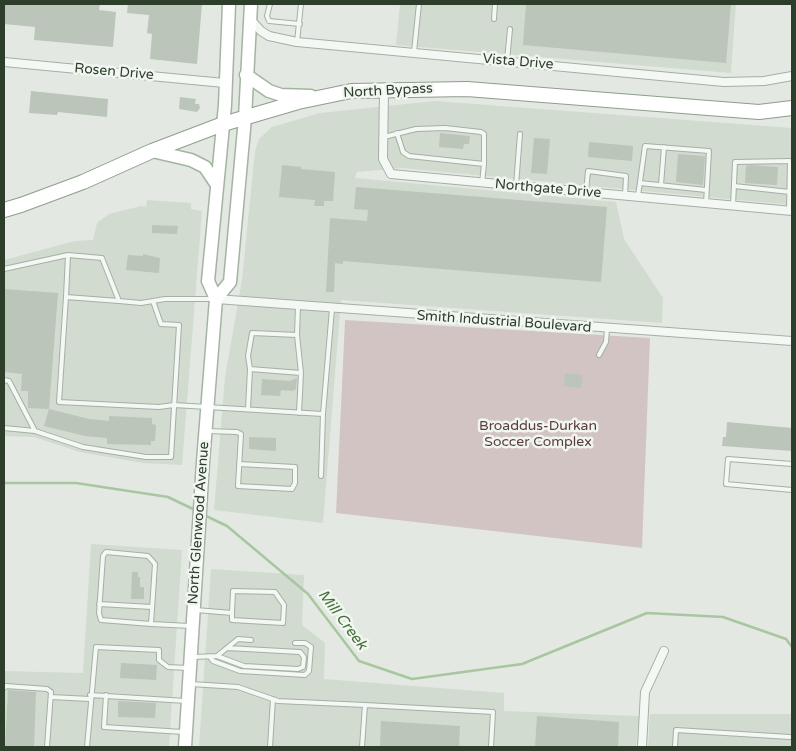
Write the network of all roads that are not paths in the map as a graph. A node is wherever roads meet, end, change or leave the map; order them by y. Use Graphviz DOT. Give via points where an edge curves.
graph roads {
  1 [pos="230,4"];
  2 [pos="251,4"];
  3 [pos="301,4"];
  4 [pos="419,4"];
  5 [pos="495,4"];
  6 [pos="269,5"];
  7 [pos="276,7"];
  8 [pos="250,19"];
  9 [pos="494,19"];
  10 [pos="300,24"];
  11 [pos="510,29"];
  12 [pos="296,42"];
  13 [pos="414,52"];
  14 [pos="507,61"];
  15 [pos="4,62"];
  16 [pos="246,75"];
  17 [pos="792,76"];
  18 [pos="224,83"];
  19 [pos="384,90"];
  20 [pos="333,95"];
  21 [pos="792,108"];
  22 [pos="245,118"];
  23 [pos="223,124"];
  24 [pos="397,133"];
  25 [pos="520,134"];
  26 [pos="383,138"];
  27 [pos="664,147"];
  28 [pos="152,151"];
  29 [pos="484,164"];
  30 [pos="482,183"];
  31 [pos="640,183"];
  32 [pos="217,184"];
  33 [pos="516,186"];
  34 [pos="661,186"];
  35 [pos="734,186"];
  36 [pos="706,190"];
  37 [pos="586,192"];
  38 [pos="790,192"];
  39 [pos="625,196"];
  40 [pos="638,197"];
  41 [pos="706,204"];
  42 [pos="732,206"];
  43 [pos="4,210"];
  44 [pos="791,211"];
  45 [pos="68,256"];
  46 [pos="4,269"];
  47 [pos="66,297"];
  48 [pos="216,300"];
  49 [pos="153,301"];
  50 [pos="119,302"];
  51 [pos="298,306"];
  52 [pos="332,309"];
  53 [pos="607,329"];
  54 [pos="297,335"];
  55 [pos="792,341"];
  56 [pos="598,355"];
  57 [pos="250,370"];
  58 [pos="301,373"];
  59 [pos="4,380"];
  60 [pos="174,405"];
  61 [pos="207,407"];
  62 [pos="248,409"];
  63 [pos="299,413"];
  64 [pos="323,414"];
  65 [pos="4,428"];
  66 [pos="34,431"];
  67 [pos="205,431"];
  68 [pos="239,464"];
  69 [pos="792,464"];
  70 [pos="321,476"];
  71 [pos="792,490"];
  72 [pos="99,604"];
  73 [pos="152,607"];
  74 [pos="194,610"];
  75 [pos="232,613"];
  76 [pos="151,624"];
  77 [pos="193,626"];
  78 [pos="251,640"];
  79 [pos="295,643"];
  80 [pos="227,648"];
  81 [pos="664,651"];
  82 [pos="300,652"];
  83 [pos="310,653"];
  84 [pos="218,656"];
  85 [pos="210,657"];
  86 [pos="190,663"];
  87 [pos="189,684"];
  88 [pos="4,688"];
  89 [pos="106,696"];
  90 [pos="51,697"];
  91 [pos="90,697"];
  92 [pos="273,699"];
  93 [pos="188,701"];
  94 [pos="365,705"];
  95 [pos="186,732"];
  96 [pos="790,737"];
  97 [pos="47,747"];
  98 [pos="87,747"];
  99 [pos="185,747"];
  100 [pos="270,747"];
  101 [pos="362,747"];
  102 [pos="491,747"];
  103 [pos="642,747"];
  104 [pos="675,747"];
  1 -- 18 [label="main road, North Glenwood Avenue"];
  2 -- 8 [label="main road"];
  3 -- 10 [label="lane"];
  4 -- 13 [label="lane"];
  5 -- 9 [label="lane"];
  6 -- 7 [label="lane"];
  6 -- 10 [label="lane" via="269,21"];
  8 -- 12 [label="street, Vista Drive" via="269,36"];
  8 -- 16 [label="main road"];
  10 -- 12 [label="lane"];
  11 -- 14 [label="lane"];
  12 -- 13 [label="street, Vista Drive"];
  13 -- 14 [label="street, Vista Drive"];
  14 -- 17 [label="street, Vista Drive" via="724,82 764,81"];
  15 -- 18 [label="street, Rosen Drive"];
  16 -- 20 [label="main road" via="281,95"];
  16 -- 22 [label="main road"];
  18 -- 23 [label="main road, North Glenwood Avenue"];
  19 -- 20 [label="highway, North Bypass"];
  19 -- 21 [label="highway, North Bypass" via="467,89 759,112"];
  19 -- 26 [label="street, Northgate Drive"];
  20 -- 22 [label="highway, North Bypass"];
  22 -- 23 [label="highway, North Bypass"];
  22 -- 48 [label="main road" via="230,282"];
  23 -- 28 [label="highway, North Bypass"];
  23 -- 32 [label="main road, North Glenwood Avenue"];
  24 -- 26 [label="lane"];
  24 -- 29 [label="lane" via="403,152 410,156"];
  24 -- 29 [label="lane" via="445,128 481,132 484,134"];
  25 -- 33 [label="lane"];
  26 -- 30 [label="street, Northgate Drive" via="383,160 391,174"];
  27 -- 31 [label="lane" via="644,147"];
  27 -- 34 [label="lane"];
  27 -- 36 [label="lane" via="710,152"];
  28 -- 32 [label="main road" via="191,160 205,167"];
  28 -- 43 [label="highway, North Bypass" via="83,182"];
  29 -- 30 [label="lane"];
  30 -- 33 [label="street, Northgate Drive"];
  31 -- 34 [label="lane"];
  31 -- 40 [label="lane"];
  32 -- 48 [label="main road, North Glenwood Avenue" via="208,281"];
  33 -- 37 [label="street, Northgate Drive"];
  34 -- 36 [label="lane"];
  35 -- 38 [label="lane"];
  35 -- 38 [label="lane" via="737,160 790,161"];
  35 -- 42 [label="lane"];
  36 -- 41 [label="lane"];
  37 -- 39 [label="street, Northgate Drive"];
  37 -- 39 [label="lane" via="588,171 626,176"];
  38 -- 44 [label="lane"];
  39 -- 40 [label="street, Northgate Drive"];
  40 -- 41 [label="street, Northgate Drive"];
  41 -- 42 [label="street, Northgate Drive"];
  42 -- 44 [label="street, Northgate Drive"];
  45 -- 46 [label="lane"];
  45 -- 47 [label="lane"];
  45 -- 50 [label="lane" via="102,258"];
  47 -- 50 [label="lane"];
  47 -- 60 [label="lane" via="59,402"];
  48 -- 49 [label="lane"];
  48 -- 51 [label="street, Smith Industrial Boulevard"];
  48 -- 61 [label="main road, North Glenwood Avenue"];
  49 -- 50 [label="lane"];
  49 -- 60 [label="lane" via="161,324 179,325"];
  51 -- 52 [label="street, Smith Industrial Boulevard"];
  51 -- 54 [label="lane"];
  52 -- 53 [label="street, Smith Industrial Boulevard"];
  52 -- 64 [label="lane"];
  53 -- 55 [label="street, Smith Industrial Boulevard"];
  53 -- 56 [label="lane" via="606,342"];
  54 -- 57 [label="lane" via="252,333 248,356"];
  54 -- 58 [label="lane"];
  57 -- 58 [label="lane"];
  57 -- 62 [label="lane"];
  58 -- 63 [label="lane"];
  59 -- 66 [label="lane" via="9,381"];
  60 -- 61 [label="lane"];
  60 -- 66 [label="lane" via="171,457 146,457 83,447"];
  61 -- 62 [label="lane"];
  61 -- 67 [label="main road, North Glenwood Avenue"];
  62 -- 63 [label="lane"];
  63 -- 64 [label="lane"];
  64 -- 70 [label="lane"];
  65 -- 66 [label="lane"];
  67 -- 68 [label="lane" via="241,434"];
  67 -- 74 [label="main road, North Glenwood Avenue"];
  68 -- 68 [label="lane" via="238,486 292,489 295,483 295,467"];
  69 -- 71 [label="lane" via="728,459 726,484"];
  72 -- 73 [label="lane"];
  72 -- 73 [label="lane" via="106,552 148,556 155,564"];
  72 -- 76 [label="lane" via="98,613 102,620"];
  73 -- 76 [label="lane"];
  74 -- 75 [label="lane"];
  74 -- 77 [label="main road, North Glenwood Avenue"];
  75 -- 75 [label="lane" via="233,591 275,592 284,605 284,623 232,620"];
  76 -- 77 [label="lane"];
  77 -- 86 [label="main road, North Glenwood Avenue"];
  78 -- 80 [label="lane" via="238,639"];
  79 -- 83 [label="lane" via="311,647"];
  80 -- 82 [label="lane"];
  80 -- 84 [label="lane"];
  81 -- 103 [label="street" via="646,692"];
  82 -- 83 [label="lane"];
  82 -- 84 [label="lane" via="304,656 303,667 298,669 244,666"];
  83 -- 85 [label="lane" via="309,671 305,675 240,671"];
  84 -- 85 [label="lane"];
  85 -- 86 [label="lane"];
  86 -- 87 [label="main road, North Glenwood Avenue"];
  86 -- 91 [label="lane" via="168,667 159,660 159,650 96,647"];
  87 -- 92 [label="lane" via="238,687"];
  87 -- 93 [label="main road, North Glenwood Avenue"];
  88 -- 90 [label="lane" via="47,689"];
  89 -- 91 [label="lane"];
  89 -- 93 [label="lane"];
  89 -- 95 [label="lane" via="104,727"];
  90 -- 91 [label="lane"];
  90 -- 97 [label="lane"];
  91 -- 98 [label="lane"];
  92 -- 94 [label="lane"];
  92 -- 100 [label="lane"];
  93 -- 95 [label="main road, North Glenwood Avenue"];
  94 -- 101 [label="lane"];
  94 -- 102 [label="lane" via="493,712"];
  95 -- 99 [label="main road, North Glenwood Avenue"];
  96 -- 104 [label="lane" via="676,730"];
}
